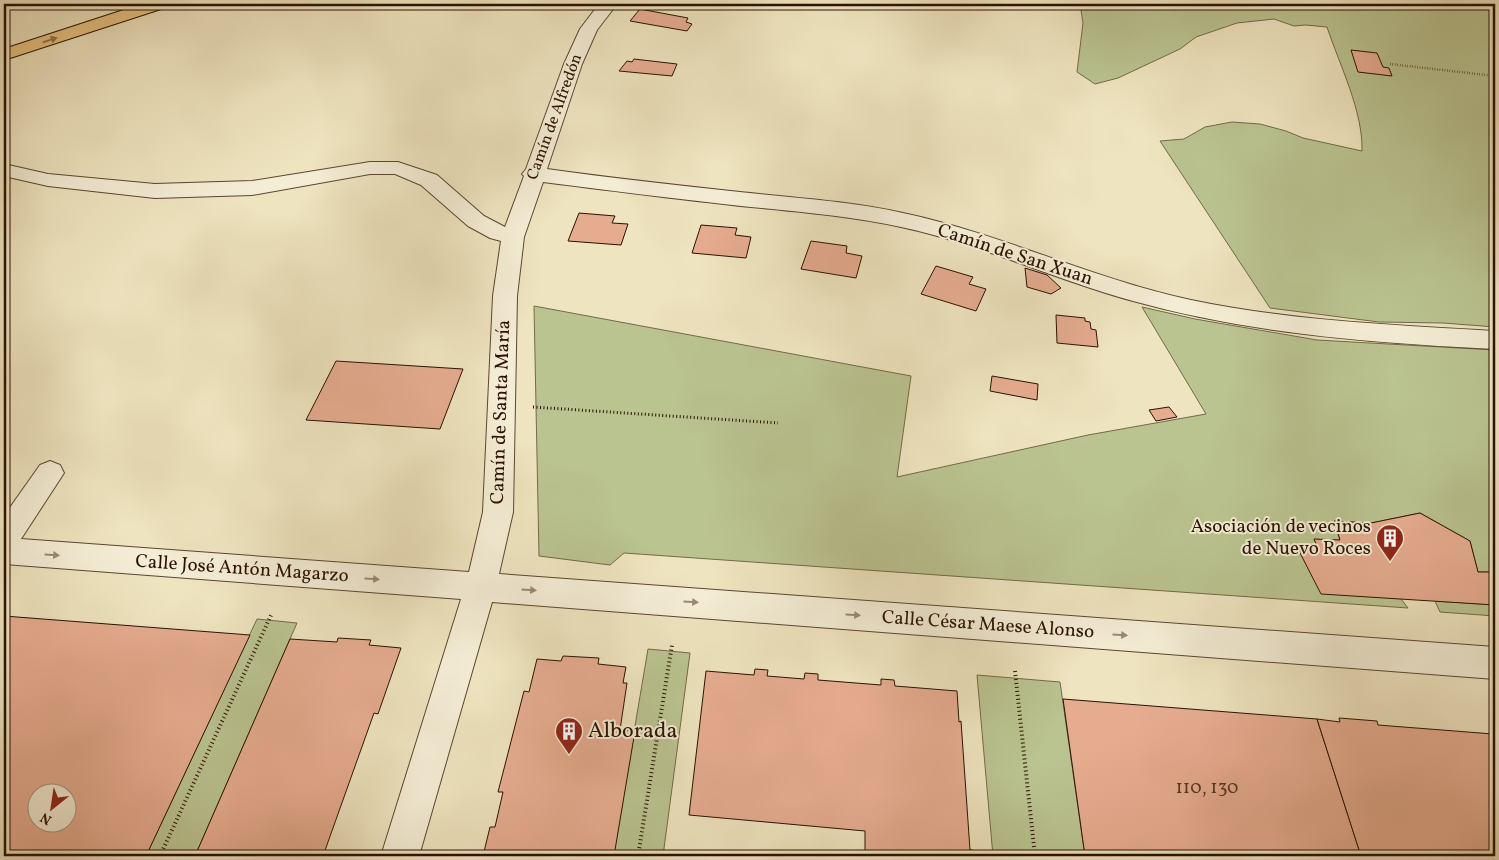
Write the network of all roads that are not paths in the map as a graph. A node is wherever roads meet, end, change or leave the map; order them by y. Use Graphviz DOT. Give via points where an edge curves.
graph roads {
  1 [pos="158,4"];
  2 [pos="608,4"];
  3 [pos="4,55"];
  4 [pos="4,170"];
  5 [pos="533,174"];
  6 [pos="513,236"];
  7 [pos="1495,340"];
  8 [pos="50,473"];
  9 [pos="4,540"];
  10 [pos="4,552"];
  11 [pos="481,586"];
  12 [pos="1495,663"];
  13 [pos="400,856"];
  3 -- 1 [label="highway, one-way"];
  2 -- 5 [label="street, Camín de Alfredón" via="589,29 573,64"];
  4 -- 6 [label="street" via="48,180 154,191 252,188 370,168 398,168 429,180 476,221 498,233"];
  5 -- 6 [label="street, Camín de Alfredón"];
  5 -- 7 [label="street, Camín de San Xuan" via="838,209 903,220 988,243 1133,293 1262,321 1323,329"];
  6 -- 11 [label="street, Camín de Santa María" via="505,296 498,512"];
  8 -- 9 [label="street"];
  10 -- 11 [label="street, Calle José Antón Magarzo, one-way"];
  11 -- 12 [label="street, Calle César Maese Alonso, one-way"];
  11 -- 13 [label="street, Camín de Santa María"];
}
